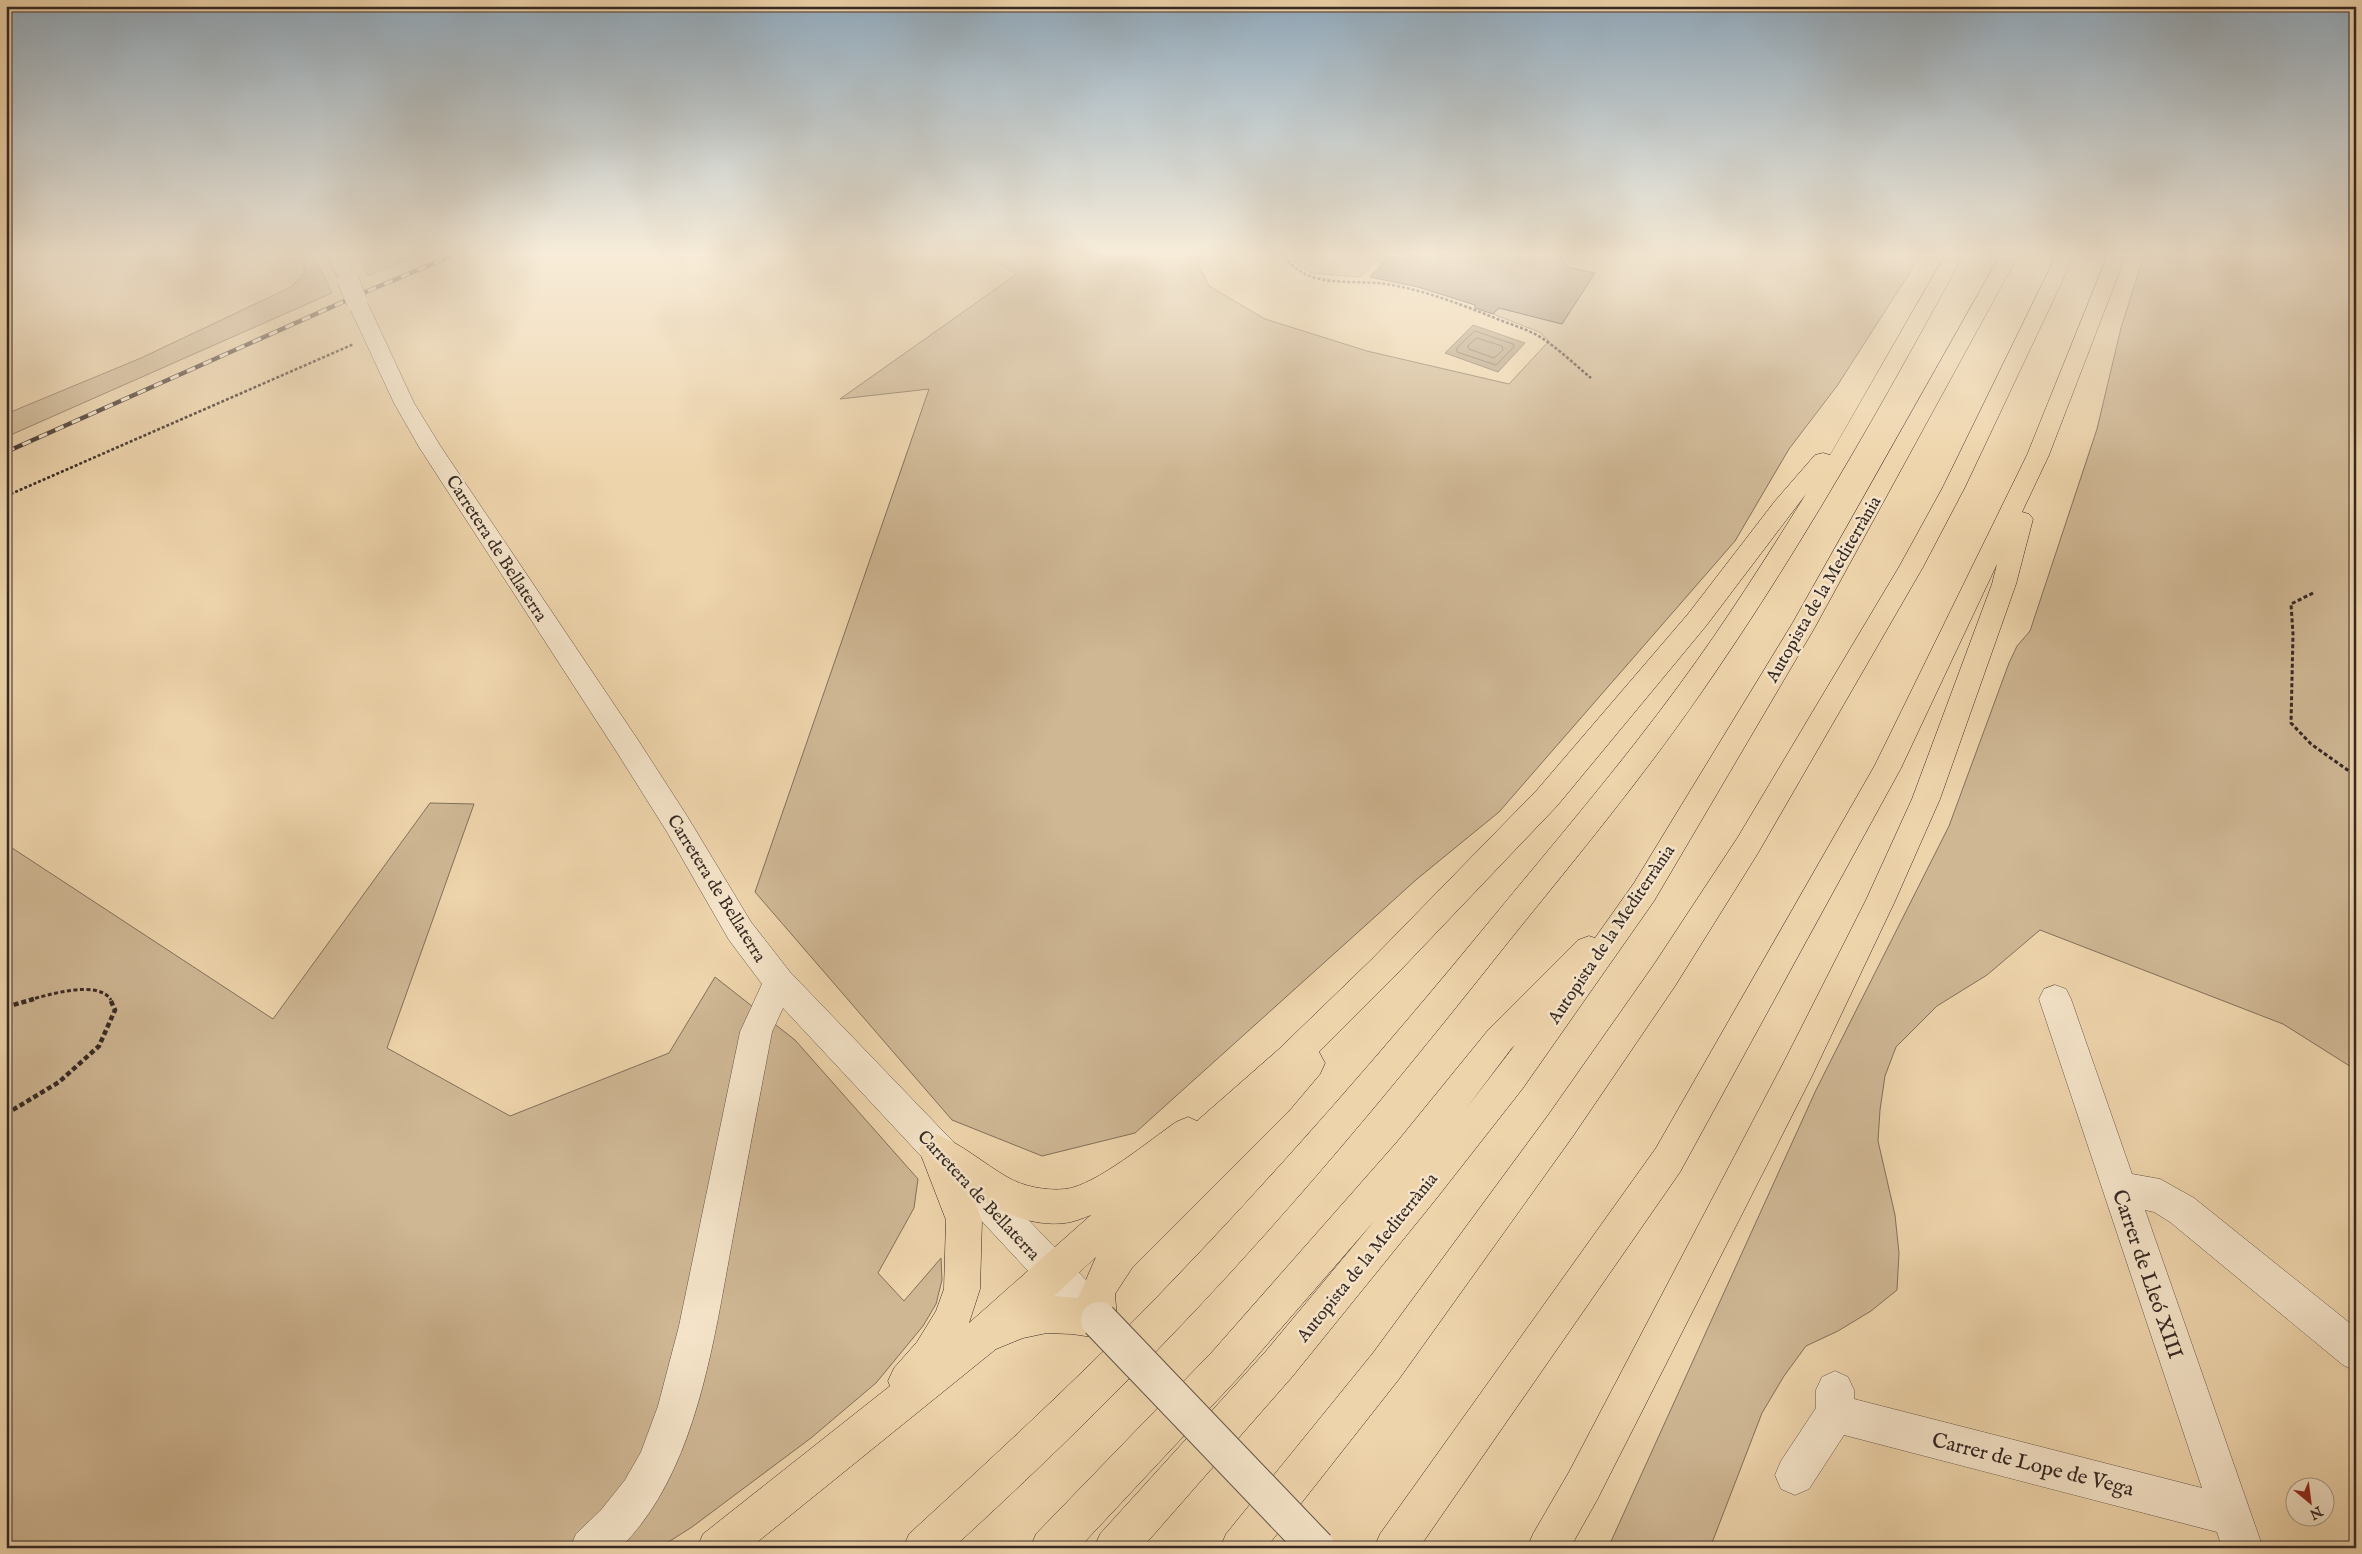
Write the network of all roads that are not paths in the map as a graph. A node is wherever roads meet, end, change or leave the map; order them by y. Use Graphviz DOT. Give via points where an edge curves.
graph roads {
  1 [pos="367,325"];
  2 [pos="1915,325"];
  3 [pos="1971,325"];
  4 [pos="2032,325"];
  5 [pos="2089,325"];
  6 [pos="1859,422"];
  7 [pos="2038,455"];
  8 [pos="1644,892"];
  9 [pos="1383,968"];
  10 [pos="779,982"];
  11 [pos="2055,999"];
  12 [pos="1290,1059"];
  13 [pos="936,1150"];
  14 [pos="2119,1189"];
  15 [pos="1053,1274"];
  16 [pos="1099,1320"];
  17 [pos="970,1347"];
  18 [pos="2356,1352"];
  19 [pos="847,1445"];
  20 [pos="1795,1475"];
  21 [pos="2237,1531"];
  22 [pos="590,1548"];
  23 [pos="717,1548"];
  24 [pos="923,1548"];
  25 [pos="1050,1548"];
  26 [pos="1114,1548"];
  27 [pos="1240,1548"];
  28 [pos="1317,1548"];
  29 [pos="1394,1548"];
  30 [pos="1547,1548"];
  1 -- 10 [label="street, Carretera de Bellaterra" via="404,403 430,446 628,747 740,931"];
  2 -- 6 [label="highway"];
  3 -- 8 [label="highway, Autopista de la Mediterrània" via="1807,619"];
  4 -- 27 [label="highway" via="1954,487 1911,567 1748,845 1664,976 1539,1156 1386,1366"];
  5 -- 7 [label="highway"];
  6 -- 9 [label="highway" via="1783,506 1697,620 1547,798"];
  6 -- 24 [label="highway" via="1806,511 1689,690 1466,974 1338,1124 1171,1309 1005,1474"];
  7 -- 29 [label="highway" via="1887,768 1668,1160"];
  7 -- 30 [label="highway" via="2004,584 1926,799 1799,1066 1583,1486"];
  8 -- 25 [label="highway" via="1500,1039 1409,1154 1225,1365"];
  8 -- 26 [label="highway, Autopista de la Mediterrània" via="1517,1070 1424,1187 1279,1364"];
  9 -- 12 [label="highway"];
  9 -- 16 [label="highway" via="1302,1071 1115,1261 1097,1292"];
  10 -- 13 [label="street, Carretera de Bellaterra"];
  10 -- 22 [label="street" via="756,1032 698,1326 674,1415 657,1463 640,1494"];
  11 -- 14 [label="street, Carrer de Lleó XIII"];
  12 -- 13 [label="highway" via="1118,1182 1090,1198 1066,1206 1028,1204 996,1190"];
  12 -- 15 [label="highway"];
  13 -- 15 [label="street, Carretera de Bellaterra"];
  13 -- 19 [label="highway" via="964,1220 962,1289 951,1321 930,1355"];
  14 -- 18 [label="street" via="2160,1196 2182,1210"];
  14 -- 21 [label="street, Carrer de Lleó XIII"];
  15 -- 16 [label="street, Carretera de Bellaterra"];
  15 -- 17 [label="highway"];
  16 -- 17 [label="highway" via="1070,1314 1044,1314 1001,1329"];
  16 -- 28 [label="street, Carretera de Bellaterra, bridge"];
  17 -- 19 [label="highway"];
  19 -- 23 [label="highway"];
  20 -- 21 [label="street, Carrer de Lope de Vega" via="1835,1402"];
}
